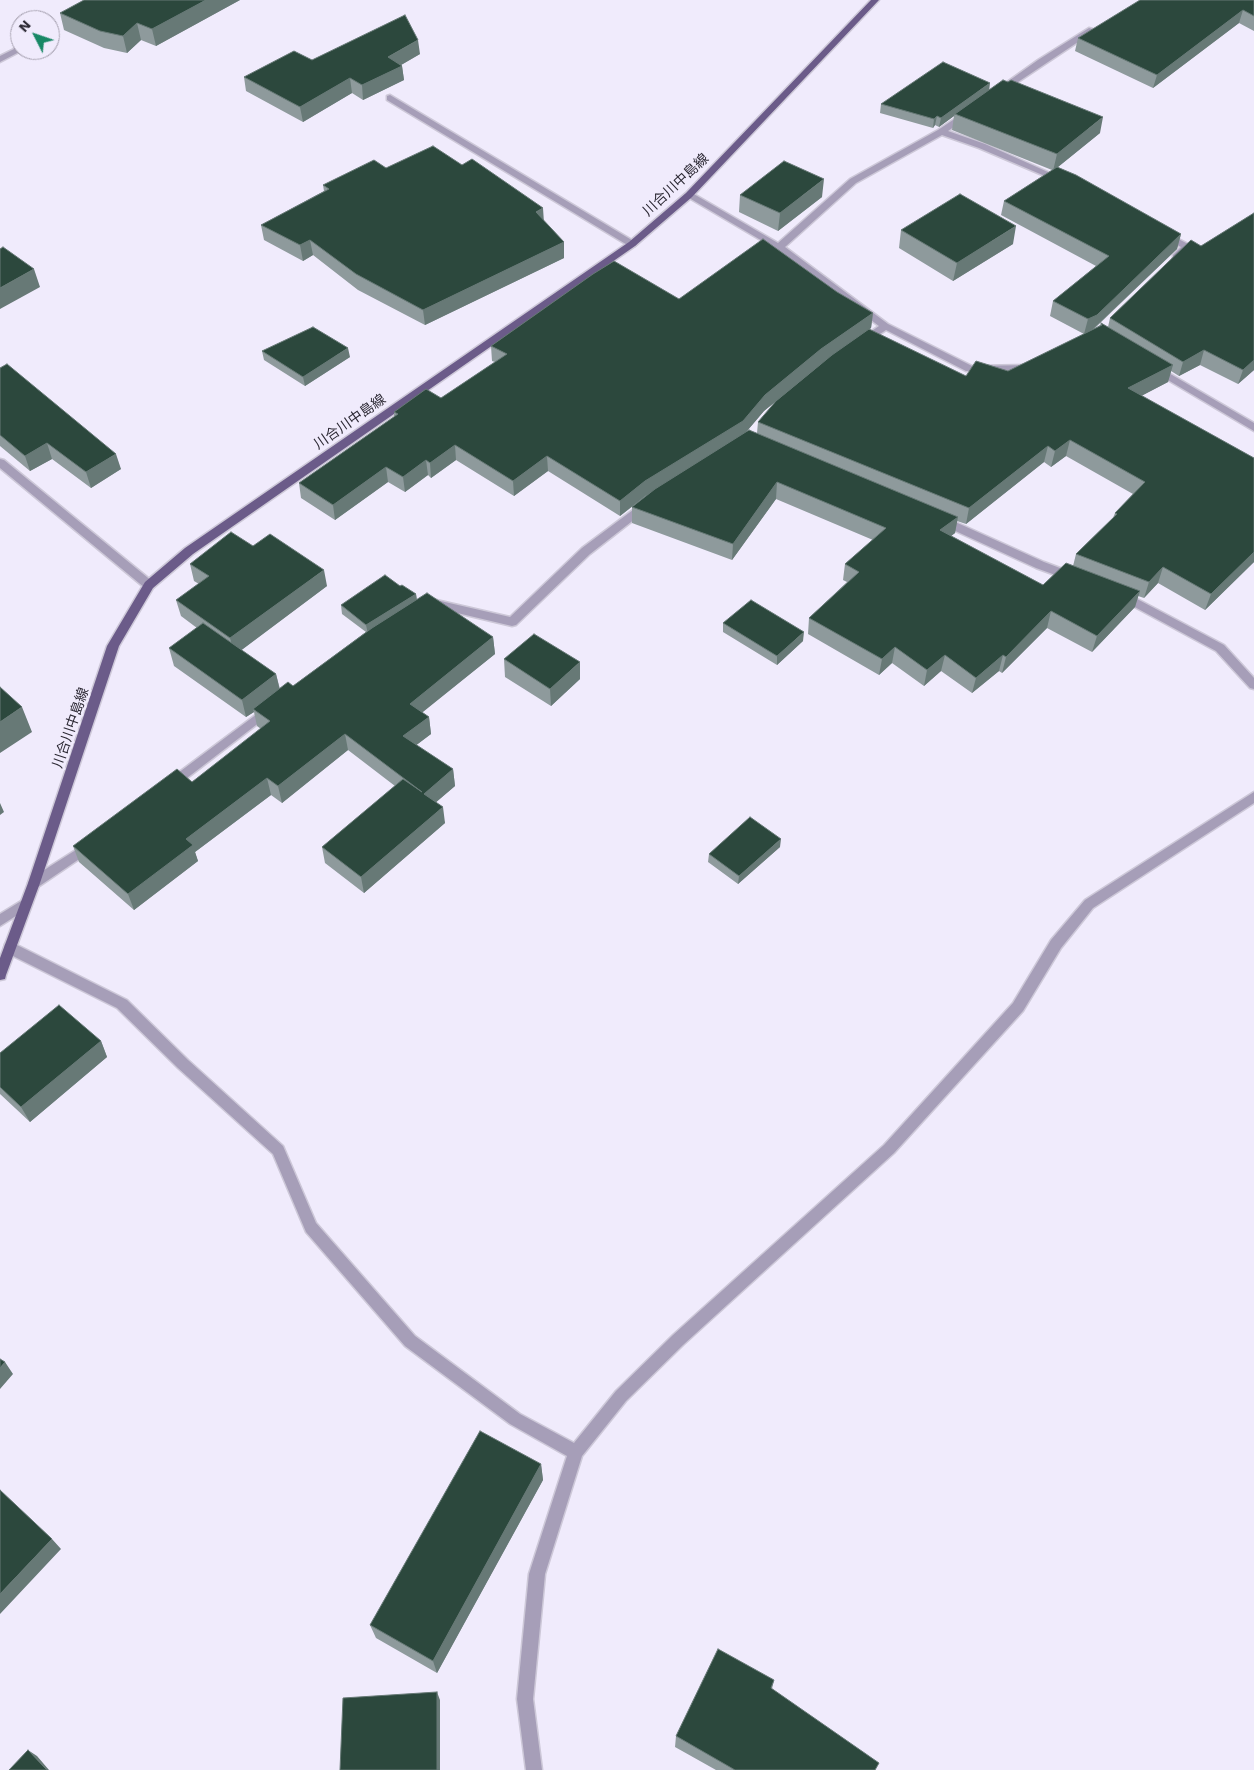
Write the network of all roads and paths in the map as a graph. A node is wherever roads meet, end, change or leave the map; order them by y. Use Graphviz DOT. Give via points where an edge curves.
graph roads {
  1 [pos="875,0"];
  2 [pos="1101,25"];
  3 [pos="995,94"];
  4 [pos="390,98"];
  5 [pos="972,111"];
  6 [pos="941,132"];
  7 [pos="1067,182"];
  8 [pos="689,195"];
  9 [pos="1153,228"];
  10 [pos="632,244"];
  11 [pos="779,247"];
  12 [pos="1166,267"];
  13 [pos="885,326"];
  14 [pos="855,347"];
  15 [pos="1039,364"];
  16 [pos="1148,364"];
  17 [pos="1254,428"];
  18 [pos="0,462"];
  19 [pos="658,496"];
  20 [pos="930,515"];
  21 [pos="1085,582"];
  22 [pos="149,585"];
  23 [pos="1112,592"];
  24 [pos="422,608"];
  25 [pos="1254,686"];
  26 [pos="276,704"];
  27 [pos="159,794"];
  28 [pos="1254,797"];
  29 [pos="103,836"];
  30 [pos="34,883"];
  31 [pos="26,903"];
  32 [pos="0,921"];
  33 [pos="10,948"];
  34 [pos="0,976"];
  35 [pos="576,1452"];
  36 [pos="534,1770"];
  1 -- 8 [label="main road, 川合川中島線"];
  2 -- 3 [label="street"];
  4 -- 10 [label="street"];
  5 -- 6 [label="street"];
  6 -- 7 [label="street"];
  6 -- 11 [label="street" via="853,181"];
  8 -- 10 [label="main road, 川合川中島線"];
  8 -- 11 [label="street"];
  9 -- 12 [label="street" via="1187,247"];
  10 -- 22 [label="main road, 川合川中島線" via="189,551"];
  11 -- 13 [label="street"];
  13 -- 14 [label="street"];
  13 -- 15 [label="street" via="970,369 1031,368"];
  16 -- 17 [label="street"];
  18 -- 22 [label="street"];
  19 -- 24 [label="street" via="586,551 512,622 430,603"];
  20 -- 21 [label="street"];
  22 -- 30 [label="main road, 川合川中島線" via="113,646"];
  23 -- 25 [label="street" via="1130,598 1220,648"];
  26 -- 27 [label="street"];
  28 -- 35 [label="street" via="1089,904 1056,944 1018,1007 889,1148 621,1396"];
  29 -- 30 [label="street"];
  30 -- 31 [label="main road, 川合川中島線"];
  31 -- 32 [label="street"];
  31 -- 33 [label="main road, 川合川中島線"];
  33 -- 34 [label="main road, 川合川中島線"];
  33 -- 35 [label="street" via="122,1004 182,1064 278,1150 311,1227 410,1341 515,1419"];
  35 -- 36 [label="street" via="537,1574 524,1699"];
}
